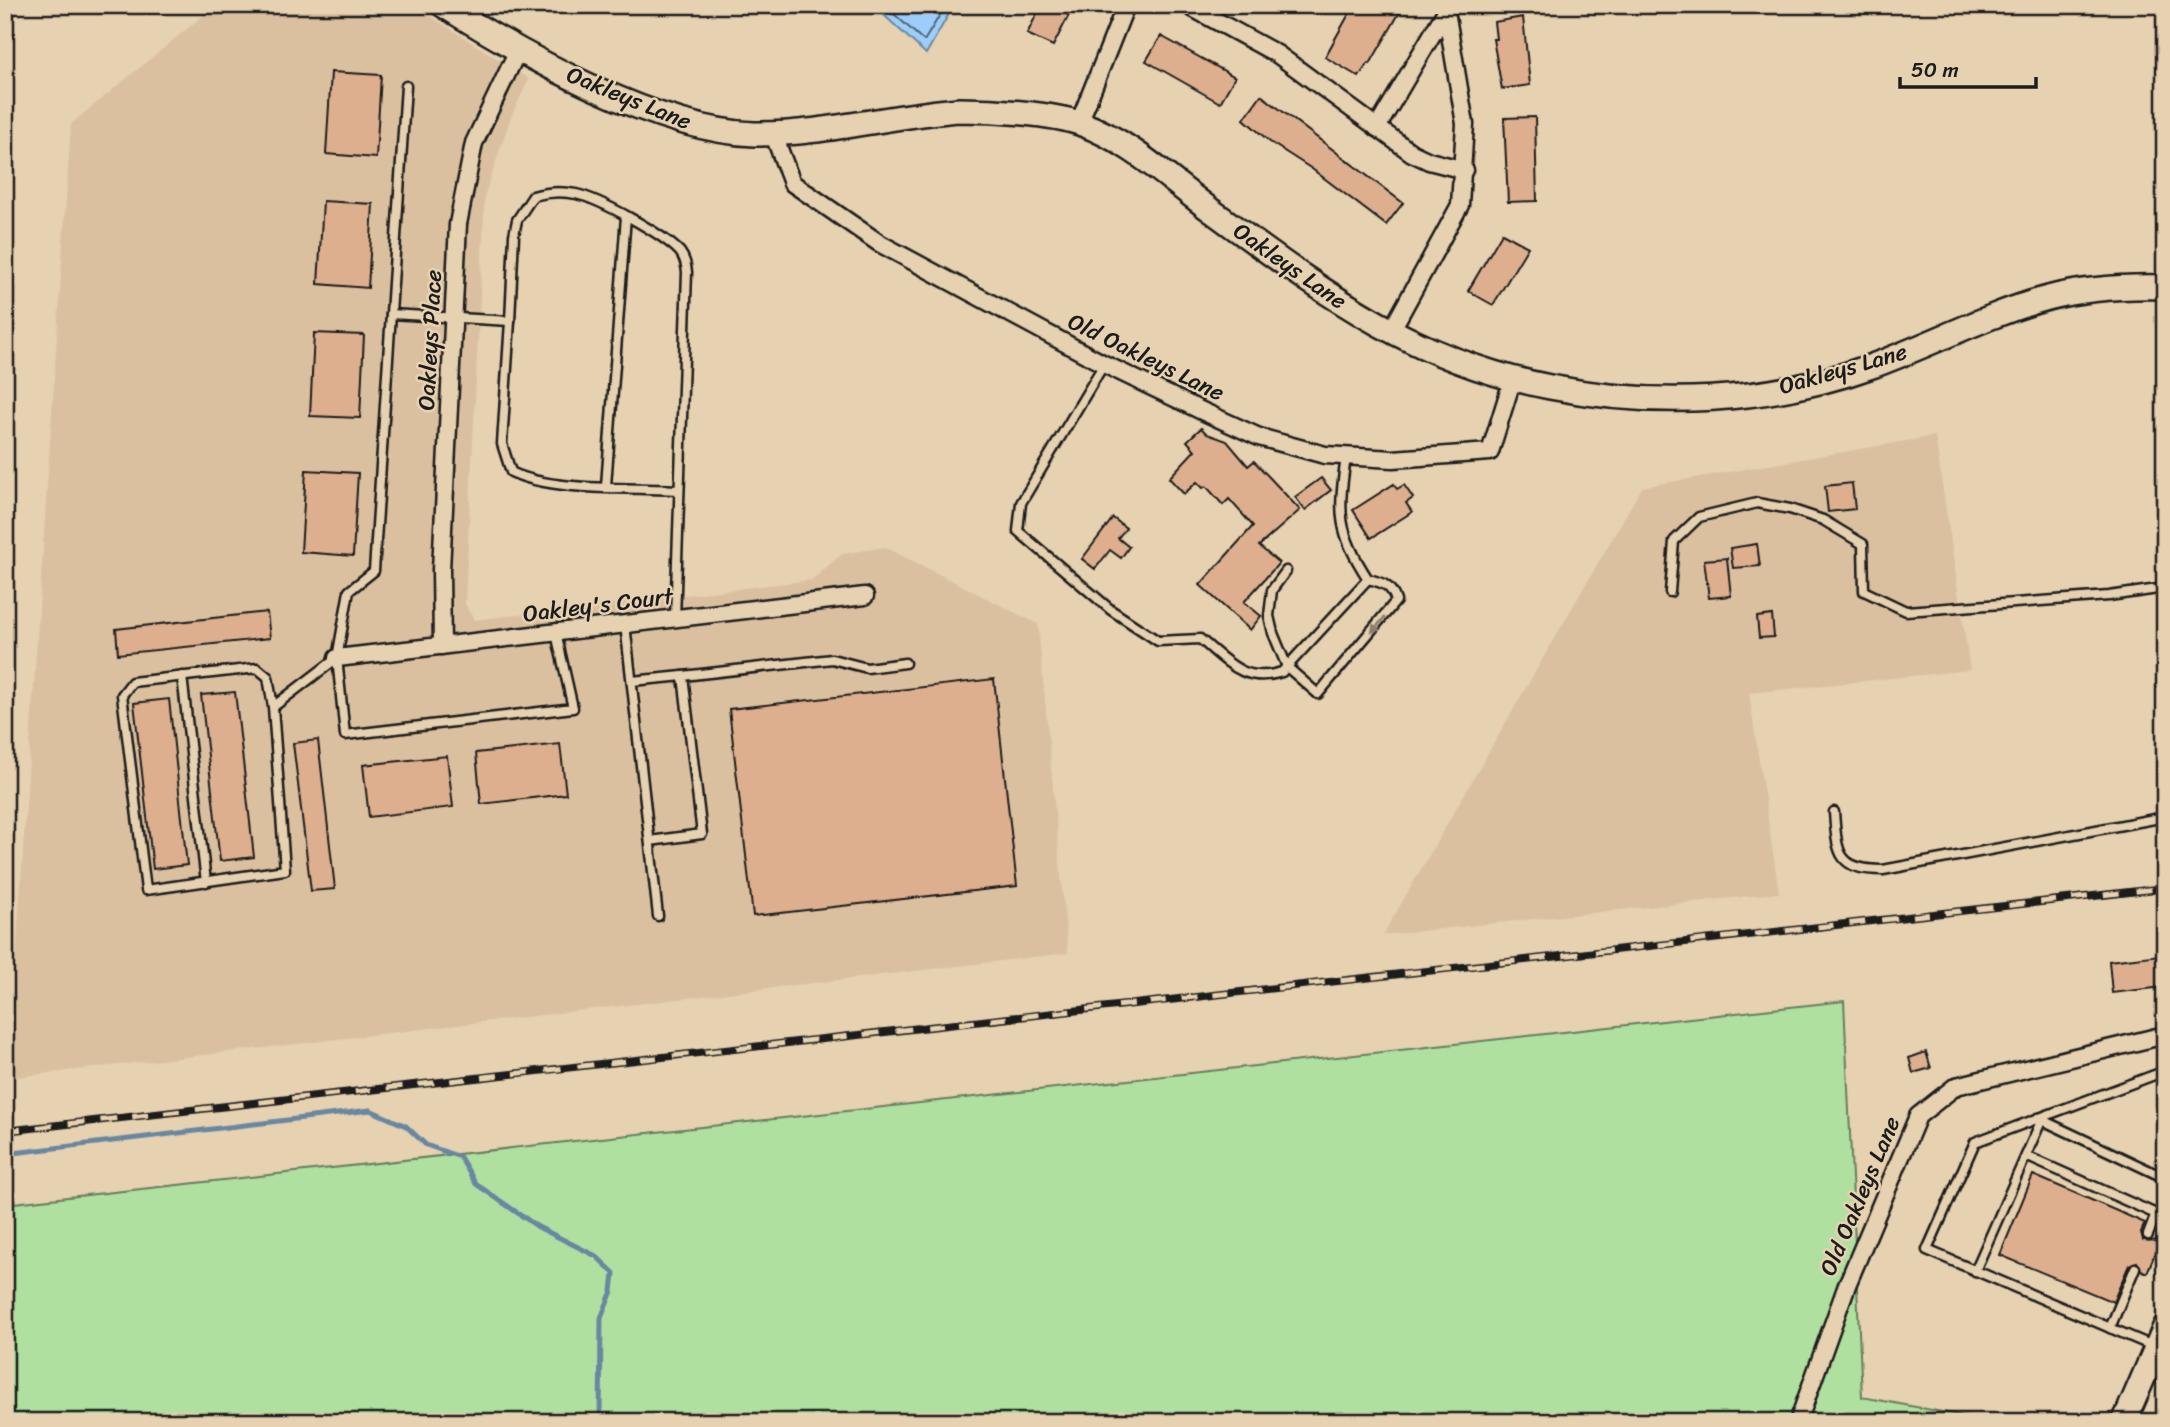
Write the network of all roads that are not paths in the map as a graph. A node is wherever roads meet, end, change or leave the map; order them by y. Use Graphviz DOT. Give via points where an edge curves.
graph roads {
  1 [pos="443,5"];
  2 [pos="1126,5"];
  3 [pos="1195,7"];
  4 [pos="1445,8"];
  5 [pos="519,48"];
  6 [pos="405,86"];
  7 [pos="1079,123"];
  8 [pos="1377,128"];
  9 [pos="773,133"];
  10 [pos="1464,170"];
  11 [pos="626,216"];
  12 [pos="2165,287"];
  13 [pos="391,314"];
  14 [pos="454,316"];
  15 [pos="510,321"];
  16 [pos="1390,333"];
  17 [pos="1104,364"];
  18 [pos="1513,379"];
  19 [pos="1346,457"];
  20 [pos="606,486"];
  21 [pos="679,489"];
  22 [pos="1286,571"];
  23 [pos="1368,579"];
  24 [pos="2165,588"];
  25 [pos="1670,592"];
  26 [pos="865,596"];
  27 [pos="675,619"];
  28 [pos="625,624"];
  29 [pos="556,633"];
  30 [pos="442,646"];
  31 [pos="337,658"];
  32 [pos="905,663"];
  33 [pos="1287,667"];
  34 [pos="182,676"];
  35 [pos="683,676"];
  36 [pos="632,681"];
  37 [pos="273,707"];
  38 [pos="1834,812"];
  39 [pos="2165,817"];
  40 [pos="650,841"];
  41 [pos="206,882"];
  42 [pos="658,916"];
  43 [pos="2165,1035"];
  44 [pos="2165,1071"];
  45 [pos="2039,1118"];
  46 [pos="2026,1156"];
  47 [pos="2165,1178"];
  48 [pos="2165,1209"];
  49 [pos="2156,1214"];
  50 [pos="2148,1235"];
  51 [pos="2134,1268"];
  52 [pos="1975,1271"];
  53 [pos="2109,1328"];
  54 [pos="2162,1333"];
  55 [pos="2132,1420"];
  56 [pos="1798,1422"];
  1 -- 5 [label="street, Oakleys Lane"];
  2 -- 7 [label="street"];
  3 -- 8 [label="street" via="1277,54"];
  4 -- 8 [label="street"];
  4 -- 10 [label="street" via="1465,124"];
  5 -- 9 [label="street, Oakleys Lane" via="661,115 716,130"];
  5 -- 14 [label="street, Oakleys Place" via="474,143 458,224"];
  6 -- 13 [label="lane"];
  7 -- 9 [label="street, Oakleys Lane" via="959,110"];
  7 -- 16 [label="street, Oakleys Lane" via="1123,146 1329,297"];
  8 -- 10 [label="street" via="1429,161"];
  9 -- 17 [label="street, Old Oakleys Lane" via="792,183 879,243"];
  10 -- 16 [label="street" via="1455,217"];
  11 -- 15 [label="lane" via="577,194 533,196 523,206 514,235"];
  11 -- 20 [label="lane"];
  11 -- 21 [label="lane" via="686,260"];
  12 -- 18 [label="street, Oakleys Lane" via="2123,286 2048,298 1868,367 1745,395 1638,398"];
  13 -- 14 [label="lane"];
  13 -- 31 [label="lane" via="373,571 349,591"];
  14 -- 15 [label="lane"];
  14 -- 30 [label="street, Oakleys Place"];
  15 -- 20 [label="lane" via="502,444 511,472 553,484"];
  16 -- 18 [label="street, Oakleys Lane"];
  17 -- 19 [label="street, Old Oakleys Lane" via="1259,437 1299,450"];
  17 -- 33 [label="lane" via="1021,503 1018,531 1111,610 1158,641 1200,639 1240,672 1264,678"];
  18 -- 19 [label="street, Old Oakleys Lane" via="1490,452 1393,459"];
  19 -- 23 [label="lane" via="1339,504 1343,532"];
  20 -- 21 [label="lane"];
  21 -- 27 [label="lane"];
  22 -- 33 [label="lane" via="1272,590 1269,617"];
  23 -- 33 [label="lane"];
  23 -- 33 [label="lane, one-way" via="1392,589 1393,608 1318,694"];
  24 -- 25 [label="lane" via="1906,611 1864,591 1863,544 1823,520 1757,503 1699,517 1674,541"];
  26 -- 27 [label="street, Oakley's Court"];
  27 -- 28 [label="street, Oakley's Court"];
  28 -- 29 [label="street, Oakley's Court"];
  28 -- 36 [label="lane"];
  29 -- 30 [label="street, Oakley's Court"];
  29 -- 31 [label="lane" via="573,708 345,735"];
  30 -- 31 [label="street, Oakley's Court"];
  31 -- 37 [label="lane"];
  32 -- 35 [label="lane" via="867,668 832,659"];
  34 -- 37 [label="lane" via="257,668 268,677"];
  34 -- 41 [label="lane"];
  34 -- 41 [label="lane" via="132,681 122,695 146,890"];
  35 -- 36 [label="lane"];
  35 -- 40 [label="lane" via="702,834"];
  36 -- 40 [label="lane"];
  37 -- 41 [label="lane" via="285,870"];
  38 -- 39 [label="lane" via="1842,858 1858,870 1883,870"];
  40 -- 42 [label="lane"];
  43 -- 56 [label="street, Old Oakleys Lane" via="1956,1086 1918,1116 1847,1285"];
  44 -- 45 [label="lane"];
  45 -- 46 [label="lane"];
  45 -- 47 [label="lane"];
  45 -- 52 [label="lane" via="1975,1142 1934,1232 1927,1250"];
  46 -- 49 [label="lane"];
  46 -- 52 [label="lane"];
  48 -- 49 [label="lane"];
  49 -- 50 [label="lane"];
  51 -- 53 [label="lane"];
  52 -- 53 [label="lane"];
  53 -- 54 [label="lane"];
  54 -- 55 [label="street"];
}
